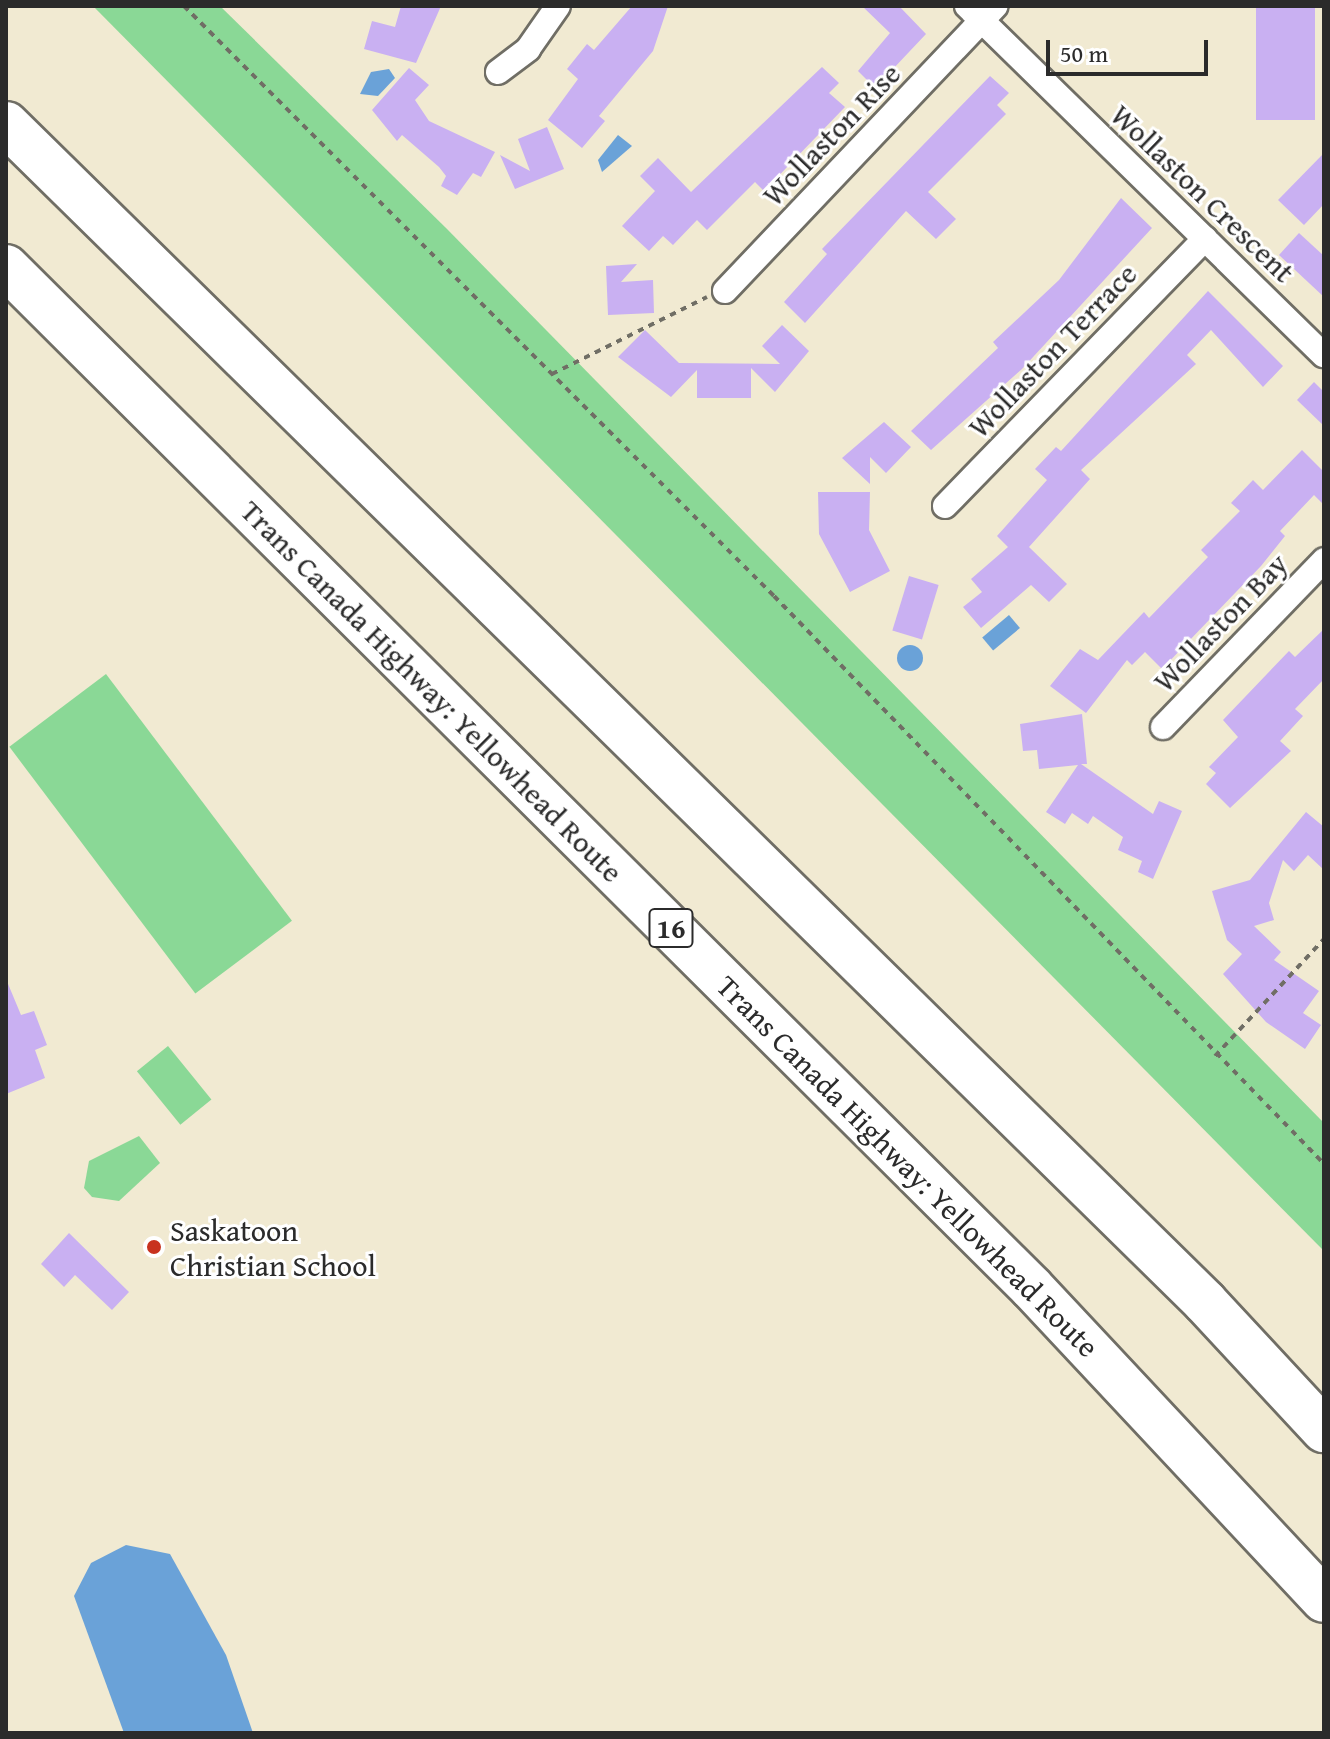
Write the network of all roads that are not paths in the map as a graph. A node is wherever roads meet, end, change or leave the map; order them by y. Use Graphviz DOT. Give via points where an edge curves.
graph roads {
  1 [pos="558,6"];
  2 [pos="982,11"];
  3 [pos="498,72"];
  4 [pos="6,124"];
  5 [pos="1205,239"];
  6 [pos="6,267"];
  7 [pos="725,291"];
  8 [pos="1324,355"];
  9 [pos="945,506"];
  10 [pos="1324,560"];
  11 [pos="1163,727"];
  12 [pos="1324,1430"];
  13 [pos="1324,1600"];
  1 -- 3 [label="street" via="528,49"];
  2 -- 5 [label="street, Wollaston Crescent"];
  2 -- 7 [label="street, Wollaston Rise"];
  4 -- 12 [label="highway" via="1205,1302"];
  5 -- 8 [label="street, Wollaston Crescent"];
  5 -- 9 [label="street, Wollaston Terrace"];
  6 -- 13 [label="highway, Trans Canada Highway: Yellowhead Route / 16" via="1032,1288"];
  10 -- 11 [label="street, Wollaston Bay"];
}
